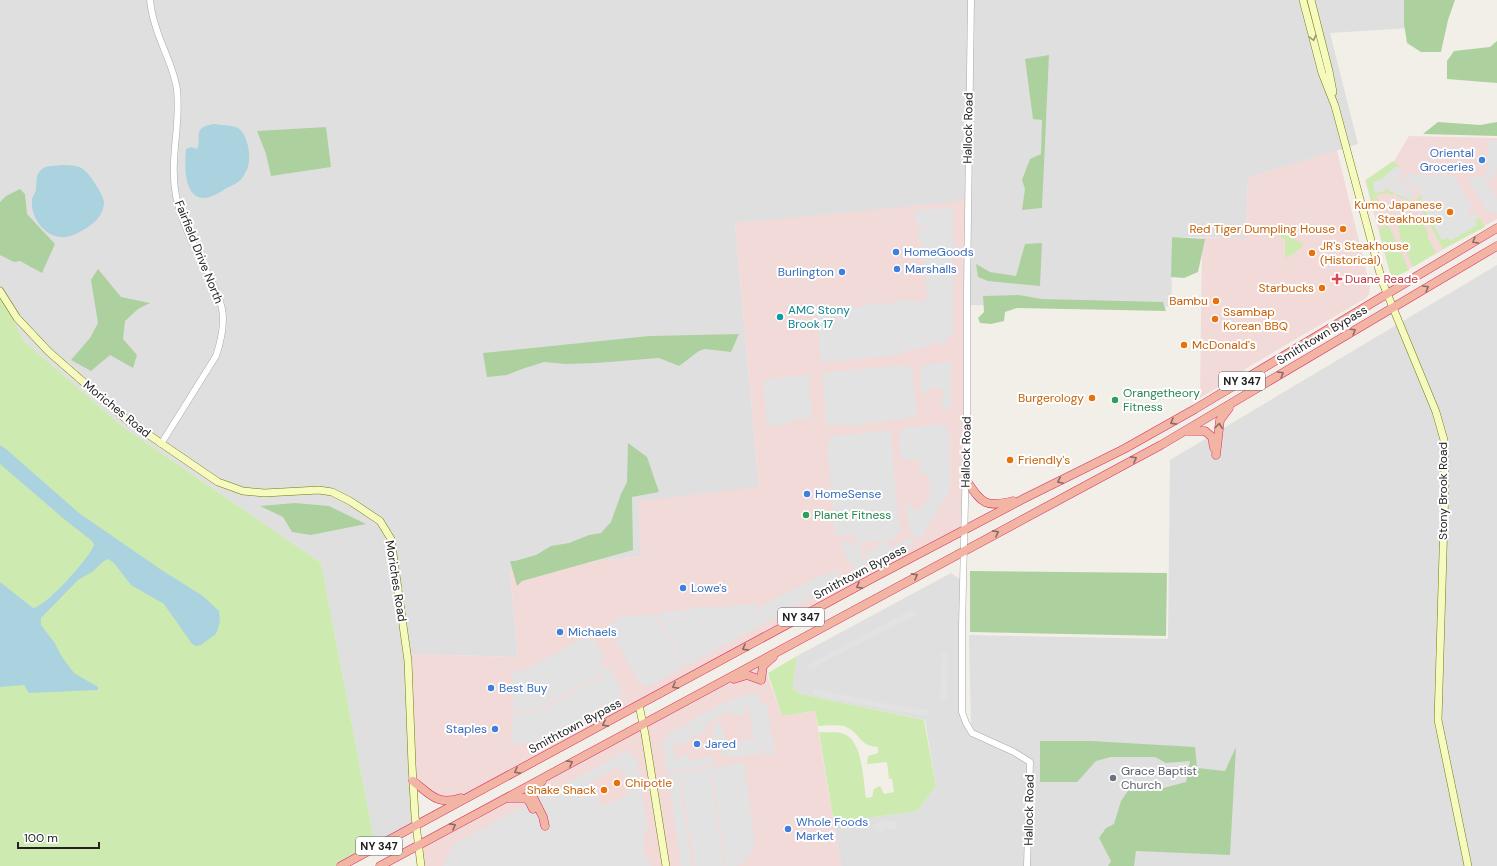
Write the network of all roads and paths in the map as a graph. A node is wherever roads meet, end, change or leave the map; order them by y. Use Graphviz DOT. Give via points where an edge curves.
graph roads {
  1 [pos="150,0"];
  2 [pos="971,0"];
  3 [pos="1303,0"];
  4 [pos="1311,0"];
  5 [pos="1335,106"];
  6 [pos="1497,228"];
  7 [pos="1497,246"];
  8 [pos="0,291"];
  9 [pos="1387,294"];
  10 [pos="1392,308"];
  11 [pos="1234,402"];
  12 [pos="1185,431"];
  13 [pos="161,444"];
  14 [pos="966,480"];
  15 [pos="1025,498"];
  16 [pos="965,530"];
  17 [pos="964,550"];
  18 [pos="788,646"];
  19 [pos="718,683"];
  20 [pos="639,705"];
  21 [pos="644,724"];
  22 [pos="548,775"];
  23 [pos="413,781"];
  24 [pos="478,792"];
  25 [pos="506,798"];
  26 [pos="416,826"];
  27 [pos="419,845"];
  28 [pos="341,866"];
  29 [pos="380,866"];
  30 [pos="421,866"];
  31 [pos="666,866"];
  32 [pos="1027,866"];
  33 [pos="1468,866"];
  1 -- 13 [label="street, Fairfield Drive North" via="154,22 177,89 178,114 173,157 177,198 198,254 220,300 223,319 223,330 216,356"];
  2 -- 14 [label="street, Hallock Road"];
  3 -- 5 [label="main road, Stony Brook Road, one-way" via="1322,73"];
  4 -- 5 [label="main road, Stony Brook Road" via="1330,71"];
  5 -- 9 [label="main road, Stony Brook Road"];
  6 -- 9 [label="highway, NY 347, one-way"];
  10 -- 7 [label="highway, NY 347, one-way"];
  8 -- 13 [label="main road, Moriches Road" via="20,321 49,352 127,420"];
  9 -- 10 [label="main road, Stony Brook Road"];
  9 -- 15 [label="highway, Smithtown Bypass / NY 347, one-way" via="1124,449"];
  11 -- 10 [label="highway, Smithtown Bypass / NY 347, one-way"];
  10 -- 33 [label="main road, Stony Brook Road" via="1434,406 1444,440 1445,498 1438,720"];
  11 -- 12 [label="highway, Smithtown Bypass / NY 347"];
  12 -- 11 [label="highway, one-way" via="1202,430 1208,433 1213,440 1216,455 1220,420"];
  17 -- 12 [label="highway, Smithtown Bypass / NY 347, one-way"];
  13 -- 23 [label="main road, Moriches Road" via="218,482 243,491 332,492 350,500 380,521 391,539 408,661"];
  14 -- 15 [label="highway" via="978,498 989,504"];
  14 -- 16 [label="street, Hallock Road"];
  15 -- 16 [label="highway, Smithtown Bypass / NY 347"];
  16 -- 17 [label="street, Hallock Road"];
  16 -- 20 [label="highway, Smithtown Bypass / NY 347, one-way"];
  18 -- 17 [label="highway, Smithtown Bypass / NY 347, one-way"];
  17 -- 32 [label="street, Hallock Road" via="962,712 972,733 1030,762"];
  18 -- 19 [label="highway, Smithtown Bypass / NY 347"];
  18 -- 19 [label="highway" via="765,664 761,680 745,675"];
  19 -- 21 [label="highway, Smithtown Bypass / NY 347"];
  20 -- 21 [label="main road"];
  20 -- 24 [label="highway, Smithtown Bypass / NY 347, one-way"];
  22 -- 21 [label="highway, Smithtown Bypass / NY 347, one-way"];
  21 -- 31 [label="main road"];
  22 -- 25 [label="highway, Smithtown Bypass / NY 347"];
  22 -- 25 [label="highway" via="532,793 545,826 526,799"];
  23 -- 24 [label="highway" via="432,797 443,801 455,800"];
  23 -- 26 [label="main road, Moriches Road"];
  24 -- 26 [label="highway, Smithtown Bypass / NY 347"];
  27 -- 25 [label="highway, Smithtown Bypass / NY 347, one-way"];
  26 -- 27 [label="main road, Moriches Road"];
  26 -- 28 [label="highway, Smithtown Bypass / NY 347"];
  27 -- 29 [label="highway, Smithtown Bypass / NY 347"];
  27 -- 30 [label="main road, Moriches Road"];
}
